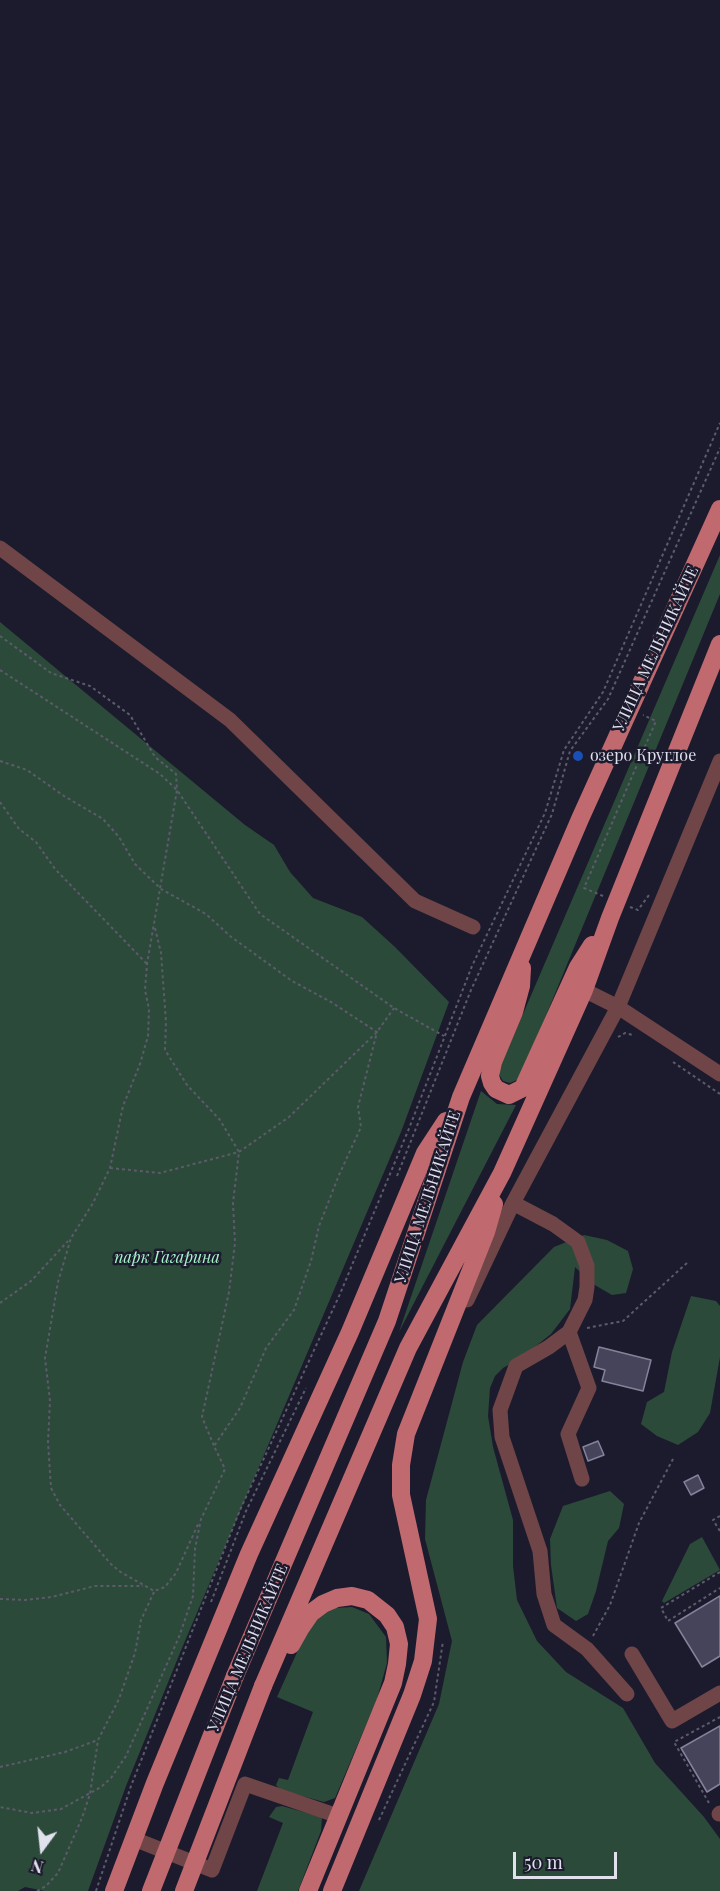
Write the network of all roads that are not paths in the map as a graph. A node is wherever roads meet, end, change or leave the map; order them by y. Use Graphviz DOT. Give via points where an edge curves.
graph roads {
  1 [pos="720,508"];
  2 [pos="0,548"];
  3 [pos="720,644"];
  4 [pos="720,760"];
  5 [pos="613,910"];
  6 [pos="472,927"];
  7 [pos="523,951"];
  8 [pos="584,990"];
  9 [pos="618,1007"];
  10 [pos="720,1074"];
  11 [pos="461,1097"];
  12 [pos="502,1173"];
  13 [pos="513,1203"];
  14 [pos="569,1332"];
  15 [pos="435,1363"];
  16 [pos="582,1479"];
  17 [pos="632,1654"];
  18 [pos="263,1686"];
  19 [pos="720,1693"];
  20 [pos="627,1694"];
  21 [pos="338,1816"];
  22 [pos="134,1839"];
  23 [pos="114,1891"];
  24 [pos="151,1891"];
  25 [pos="184,1891"];
  26 [pos="308,1891"];
  27 [pos="333,1891"];
  1 -- 7 [label="main road, УЛИЦА МЕЛЬНИКАЙТЕ"];
  2 -- 6 [label="lane" via="230,720 415,901"];
  3 -- 5 [label="main road, УЛИЦА МЕЛЬНИКАЙТЕ"];
  4 -- 9 [label="lane"];
  5 -- 7 [label="main road" via="578,967 523,1088 509,1095 496,1089 490,1076 521,986"];
  5 -- 8 [label="main road, УЛИЦА МЕЛЬНИКАЙТЕ"];
  7 -- 11 [label="main road, УЛИЦА МЕЛЬНИКАЙТЕ"];
  8 -- 9 [label="lane"];
  8 -- 12 [label="main road, УЛИЦА МЕЛЬНИКАЙТЕ"];
  9 -- 10 [label="lane"];
  9 -- 13 [label="lane"];
  11 -- 22 [label="main road" via="425,1153 350,1332 249,1554"];
  11 -- 24 [label="main road, УЛИЦА МЕЛЬНИКАЙТЕ, bridge" via="387,1321 235,1676"];
  12 -- 15 [label="main road" via="486,1232"];
  12 -- 18 [label="main road, УЛИЦА МЕЛЬНИКАЙТЕ" via="408,1348"];
  13 -- 14 [label="lane" via="578,1242 587,1266 587,1287"];
  13 -- 15 [label="lane"];
  14 -- 16 [label="lane" via="589,1388 568,1434"];
  14 -- 20 [label="lane" via="516,1366 500,1410 502,1437 540,1551 544,1594 554,1625 586,1649"];
  15 -- 27 [label="main road" via="406,1434 401,1465 401,1495 428,1619 423,1661"];
  17 -- 19 [label="lane" via="672,1721"];
  18 -- 21 [label="main road" via="284,1660 311,1613 323,1604 352,1596 368,1600 395,1627 399,1644 393,1683"];
  18 -- 25 [label="main road, УЛИЦА МЕЛЬНИКАЙТЕ, bridge"];
  21 -- 22 [label="lane" via="245,1784 212,1870"];
  21 -- 26 [label="main road"];
  22 -- 23 [label="main road"];
}
